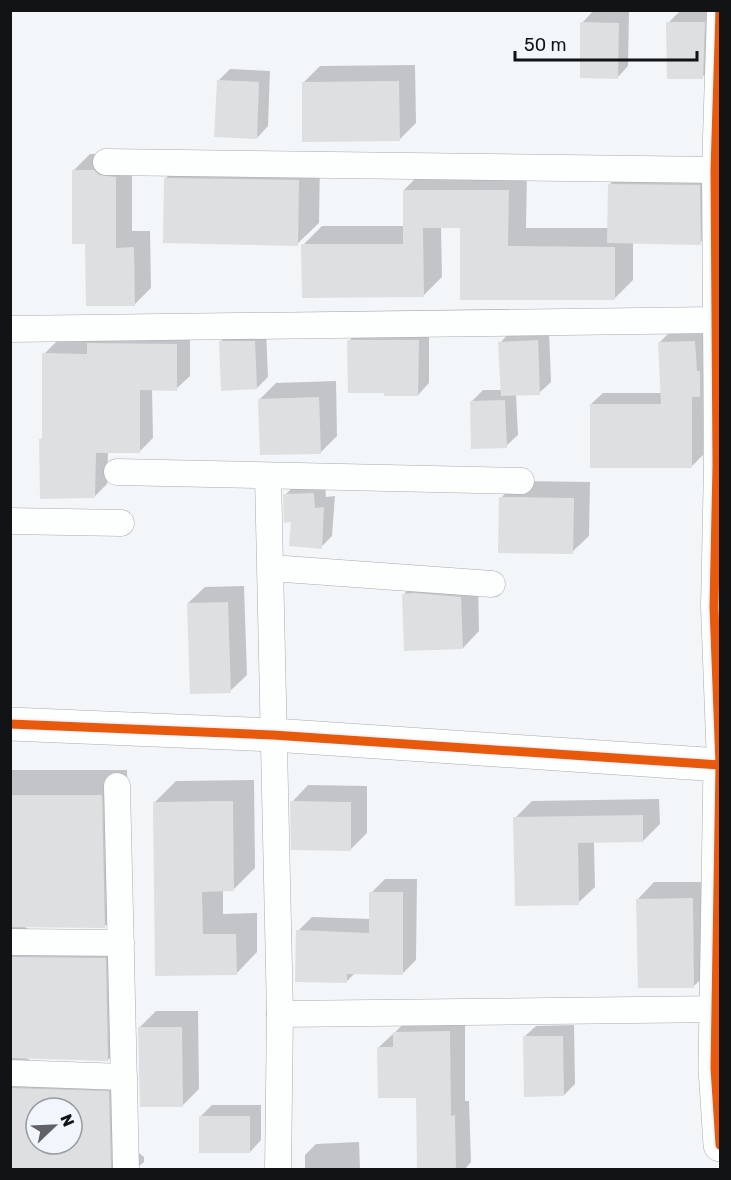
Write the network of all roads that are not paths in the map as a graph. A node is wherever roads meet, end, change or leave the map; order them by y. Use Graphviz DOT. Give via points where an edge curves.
graph roads {
  1 [pos="720,10"];
  2 [pos="106,162"];
  3 [pos="715,170"];
  4 [pos="716,320"];
  5 [pos="10,330"];
  6 [pos="719,465"];
  7 [pos="117,472"];
  8 [pos="268,476"];
  9 [pos="521,481"];
  10 [pos="10,521"];
  11 [pos="122,523"];
  12 [pos="271,568"];
  13 [pos="492,584"];
  14 [pos="717,608"];
  15 [pos="10,724"];
  16 [pos="273,735"];
  17 [pos="720,765"];
  18 [pos="117,786"];
  19 [pos="10,942"];
  20 [pos="121,943"];
  21 [pos="718,1009"];
  22 [pos="280,1014"];
  23 [pos="10,1073"];
  24 [pos="124,1077"];
  25 [pos="720,1145"];
  26 [pos="126,1170"];
  27 [pos="278,1170"];
  1 -- 3 [label="street"];
  2 -- 3 [label="street"];
  3 -- 4 [label="street"];
  4 -- 5 [label="street"];
  4 -- 6 [label="street"];
  6 -- 14 [label="street"];
  7 -- 8 [label="street"];
  8 -- 9 [label="street"];
  8 -- 12 [label="street"];
  10 -- 11 [label="street"];
  12 -- 13 [label="street"];
  12 -- 16 [label="street"];
  14 -- 17 [label="street"];
  15 -- 16 [label="street"];
  16 -- 17 [label="street"];
  16 -- 22 [label="street"];
  17 -- 21 [label="street"];
  18 -- 20 [label="street"];
  19 -- 20 [label="street"];
  20 -- 24 [label="street"];
  21 -- 22 [label="street"];
  21 -- 25 [label="street"];
  22 -- 27 [label="street"];
  23 -- 24 [label="street"];
  24 -- 26 [label="street"];
}
